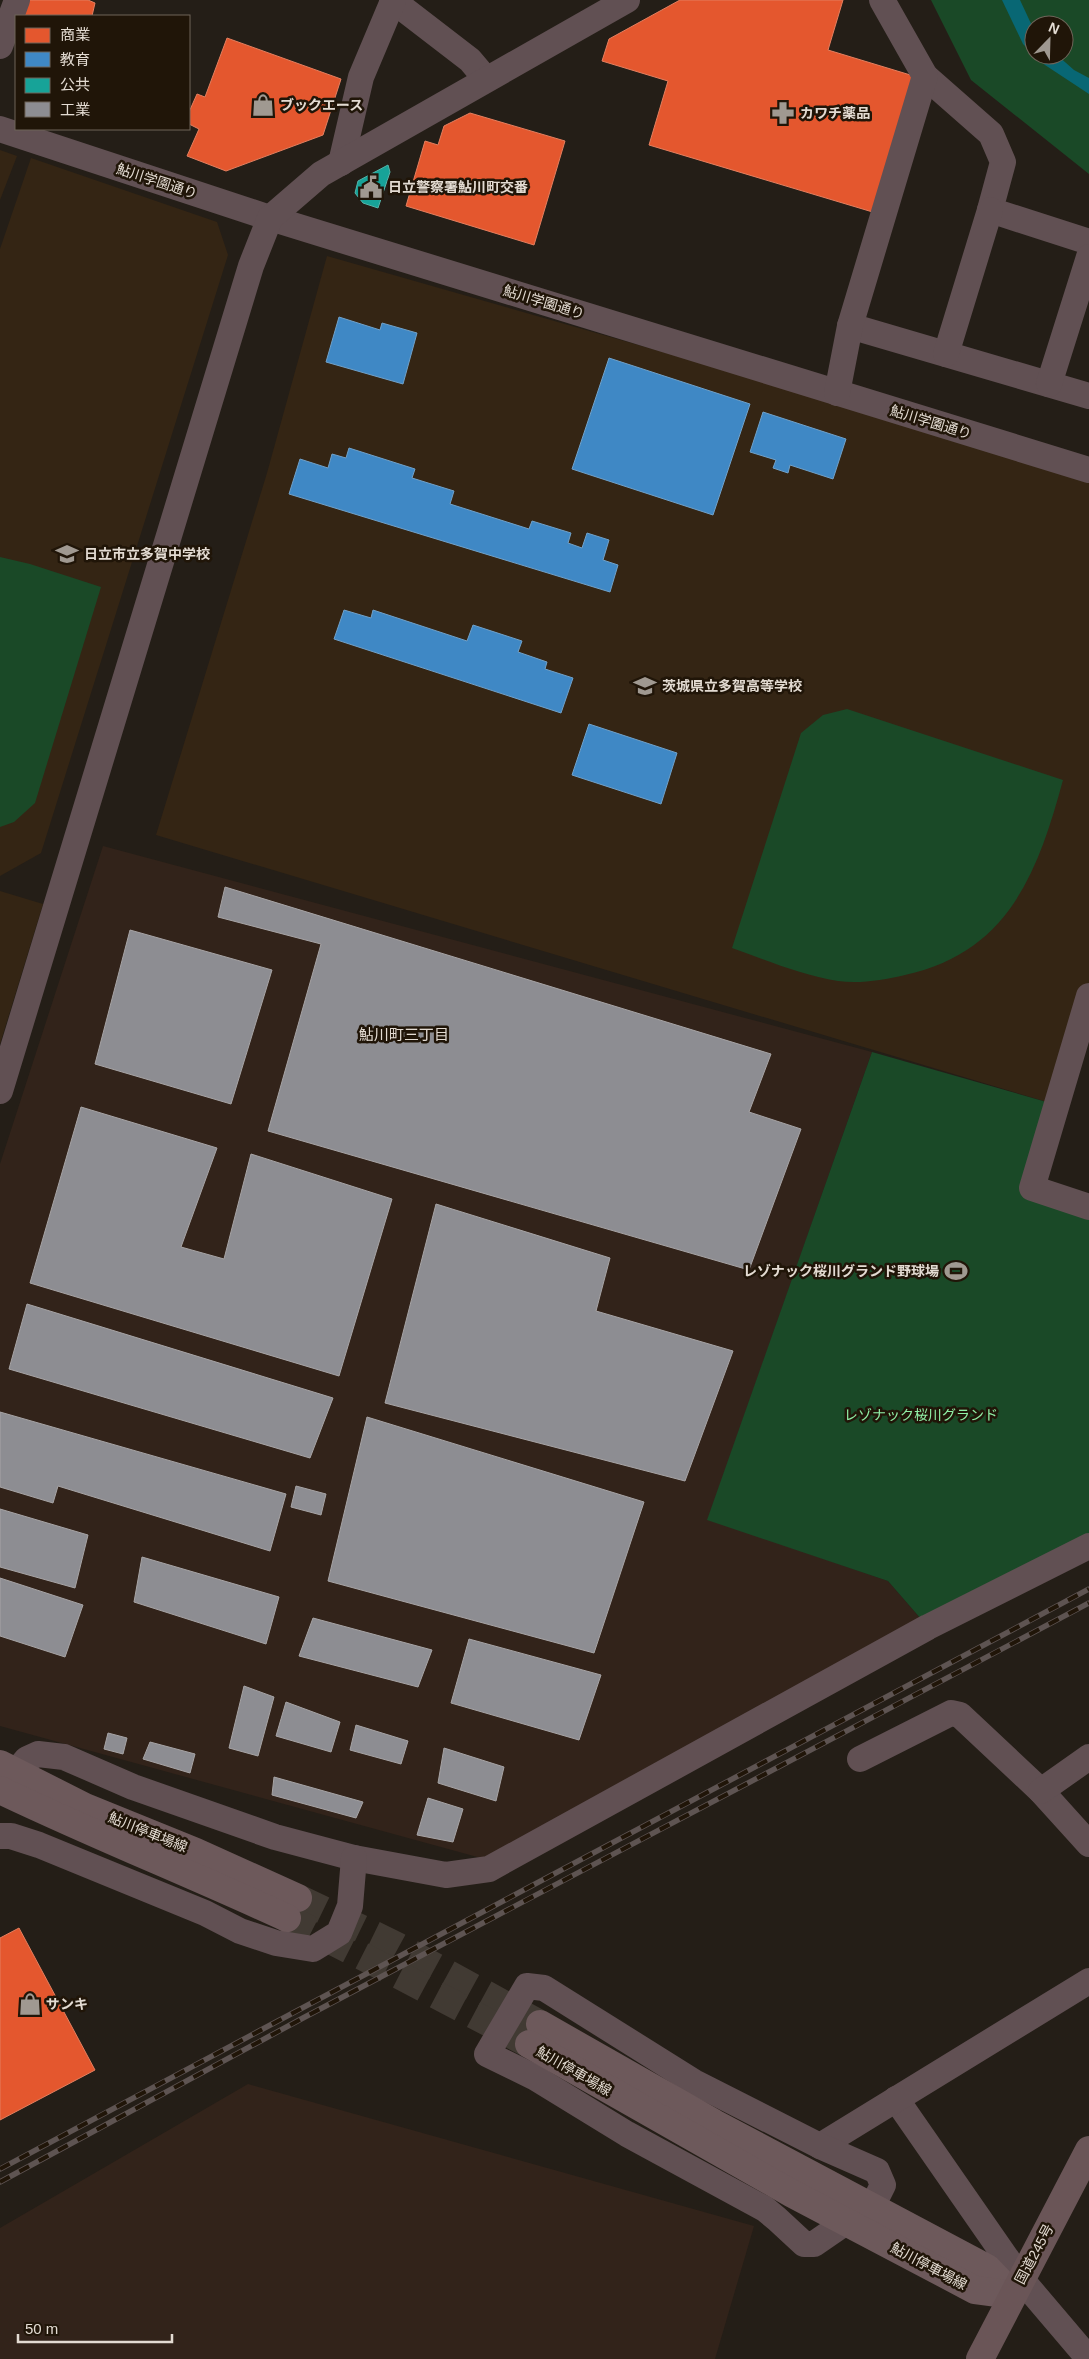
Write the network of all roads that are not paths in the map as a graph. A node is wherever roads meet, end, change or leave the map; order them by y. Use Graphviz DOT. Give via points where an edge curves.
graph roads {
  1 [pos="17,0"];
  2 [pos="392,0"];
  3 [pos="628,0"];
  4 [pos="882,0"];
  5 [pos="0,46"];
  6 [pos="925,76"];
  7 [pos="486,79"];
  8 [pos="0,129"];
  9 [pos="341,162"];
  10 [pos="990,210"];
  11 [pos="270,218"];
  12 [pos="1089,242"];
  13 [pos="1089,257"];
  14 [pos="850,326"];
  15 [pos="946,354"];
  16 [pos="1049,384"];
  17 [pos="837,393"];
  18 [pos="1089,396"];
  19 [pos="1089,470"];
  20 [pos="1089,996"];
  21 [pos="0,1092"];
  22 [pos="1089,1207"];
  23 [pos="1089,1546"];
  24 [pos="1089,1757"];
  25 [pos="860,1759"];
  26 [pos="5,1775"];
  27 [pos="1041,1791"];
  28 [pos="0,1836"];
  29 [pos="1089,1844"];
  30 [pos="354,1858"];
  31 [pos="292,1908"];
  32 [pos="1089,1981"];
  33 [pos="896,2099"];
  34 [pos="820,2146"];
  35 [pos="1089,2150"];
  36 [pos="872,2208"];
  37 [pos="846,2222"];
  38 [pos="1017,2287"];
  39 [pos="980,2359"];
  40 [pos="1089,2359"];
  1 -- 5 [label="street"];
  2 -- 7 [label="street" via="470,60"];
  2 -- 9 [label="street" via="361,77"];
  3 -- 7 [label="street"];
  4 -- 6 [label="street"];
  6 -- 10 [label="street" via="990,134 1003,162"];
  6 -- 14 [label="street"];
  7 -- 9 [label="street"];
  8 -- 11 [label="street, 鮎川学園通り"];
  9 -- 11 [label="street" via="293,196"];
  10 -- 12 [label="street"];
  10 -- 15 [label="street"];
  11 -- 17 [label="street, 鮎川学園通り"];
  11 -- 21 [label="street" via="251,266"];
  13 -- 16 [label="street"];
  14 -- 15 [label="street"];
  14 -- 17 [label="street"];
  15 -- 16 [label="street"];
  16 -- 18 [label="street"];
  17 -- 19 [label="street, 鮎川学園通り"];
  20 -- 22 [label="street" via="1032,1188"];
  23 -- 30 [label="street" via="928,1627 489,1869 446,1875"];
  24 -- 27 [label="street"];
  25 -- 27 [label="street" via="951,1712 960,1715"];
  26 -- 30 [label="street" via="38,1754 64,1757 133,1787 275,1837"];
  26 -- 31 [label="main road, 鮎川停車場線" via="196,1852"];
  27 -- 29 [label="street"];
  28 -- 30 [label="street" via="39,1845 206,1913 240,1931 276,1943 313,1949 339,1933 350,1906"];
  32 -- 33 [label="street"];
  33 -- 34 [label="street"];
  33 -- 38 [label="street"];
  34 -- 36 [label="street" via="877,2171 883,2185"];
  34 -- 37 [label="street" via="694,2082 544,1988 527,1986 487,2054 534,2077 627,2134 765,2209 804,2244 814,2244"];
  35 -- 38 [label="highway, 国道245号"];
  36 -- 37 [label="main road, 鮎川停車場線" via="714,2123 534,2034 664,2123"];
  36 -- 38 [label="main road, 鮎川停車場線" via="988,2268"];
  37 -- 38 [label="main road, 鮎川停車場線" via="975,2290"];
  38 -- 39 [label="highway, 国道245号"];
  38 -- 40 [label="street"];
}
